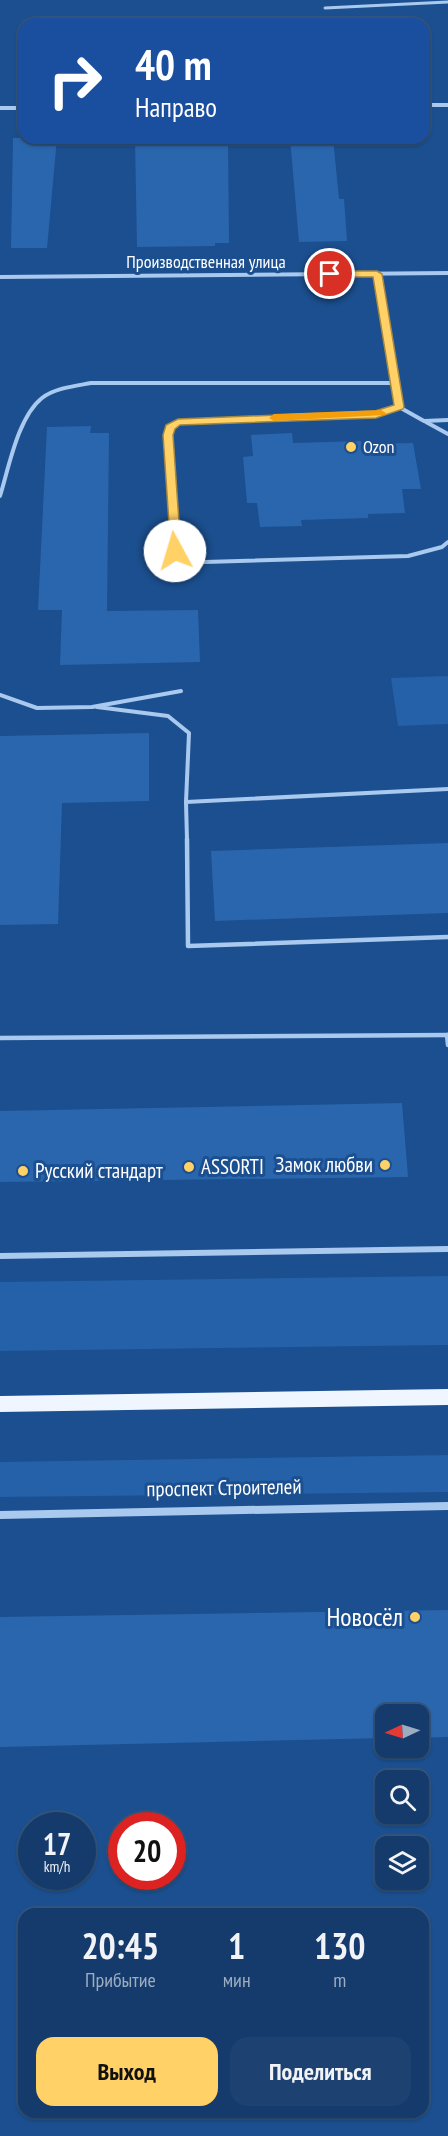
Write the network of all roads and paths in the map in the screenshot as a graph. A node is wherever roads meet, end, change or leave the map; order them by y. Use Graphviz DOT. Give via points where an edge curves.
graph roads {
  1 [pos="448,3"];
  2 [pos="325,8"];
  3 [pos="430,105"];
  4 [pos="448,105"];
  5 [pos="0,108"];
  6 [pos="18,108"];
  7 [pos="448,273"];
  8 [pos="377,274"];
  9 [pos="0,277"];
  10 [pos="395,383"];
  11 [pos="399,407"];
  12 [pos="448,420"];
  13 [pos="424,421"];
  14 [pos="448,434"];
  15 [pos="0,496"];
  16 [pos="448,542"];
  17 [pos="181,691"];
  18 [pos="0,695"];
  19 [pos="92,706"];
  20 [pos="448,789"];
  21 [pos="186,802"];
  22 [pos="448,937"];
  23 [pos="447,1035"];
  24 [pos="0,1038"];
  25 [pos="448,1045"];
  26 [pos="448,1249"];
  27 [pos="0,1256"];
  28 [pos="448,1397"];
  29 [pos="0,1404"];
  30 [pos="448,1506"];
  31 [pos="0,1515"];
  1 -- 2 [label="lane"];
  3 -- 4 [label="street"];
  5 -- 6 [label="street"];
  7 -- 8 [label="street, Производственная улица"];
  8 -- 9 [label="street, Производственная улица"];
  8 -- 10 [label="lane"];
  10 -- 11 [label="lane"];
  10 -- 15 [label="lane" via="91,383 63,387 40,398 27,415"];
  11 -- 13 [label="lane"];
  11 -- 16 [label="lane" via="376,415 178,422 170,427 175,551 183,559 205,562 408,556"];
  12 -- 13 [label="lane"];
  13 -- 14 [label="lane"];
  17 -- 19 [label="lane"];
  18 -- 19 [label="lane" via="37,708"];
  19 -- 21 [label="lane" via="168,716 189,733"];
  20 -- 21 [label="lane"];
  21 -- 22 [label="lane" via="188,946"];
  23 -- 24 [label="lane"];
  23 -- 25 [label="lane"];
  26 -- 27 [label="street"];
  28 -- 29 [label="main road"];
  30 -- 31 [label="street, проспект Строителей"];
}
